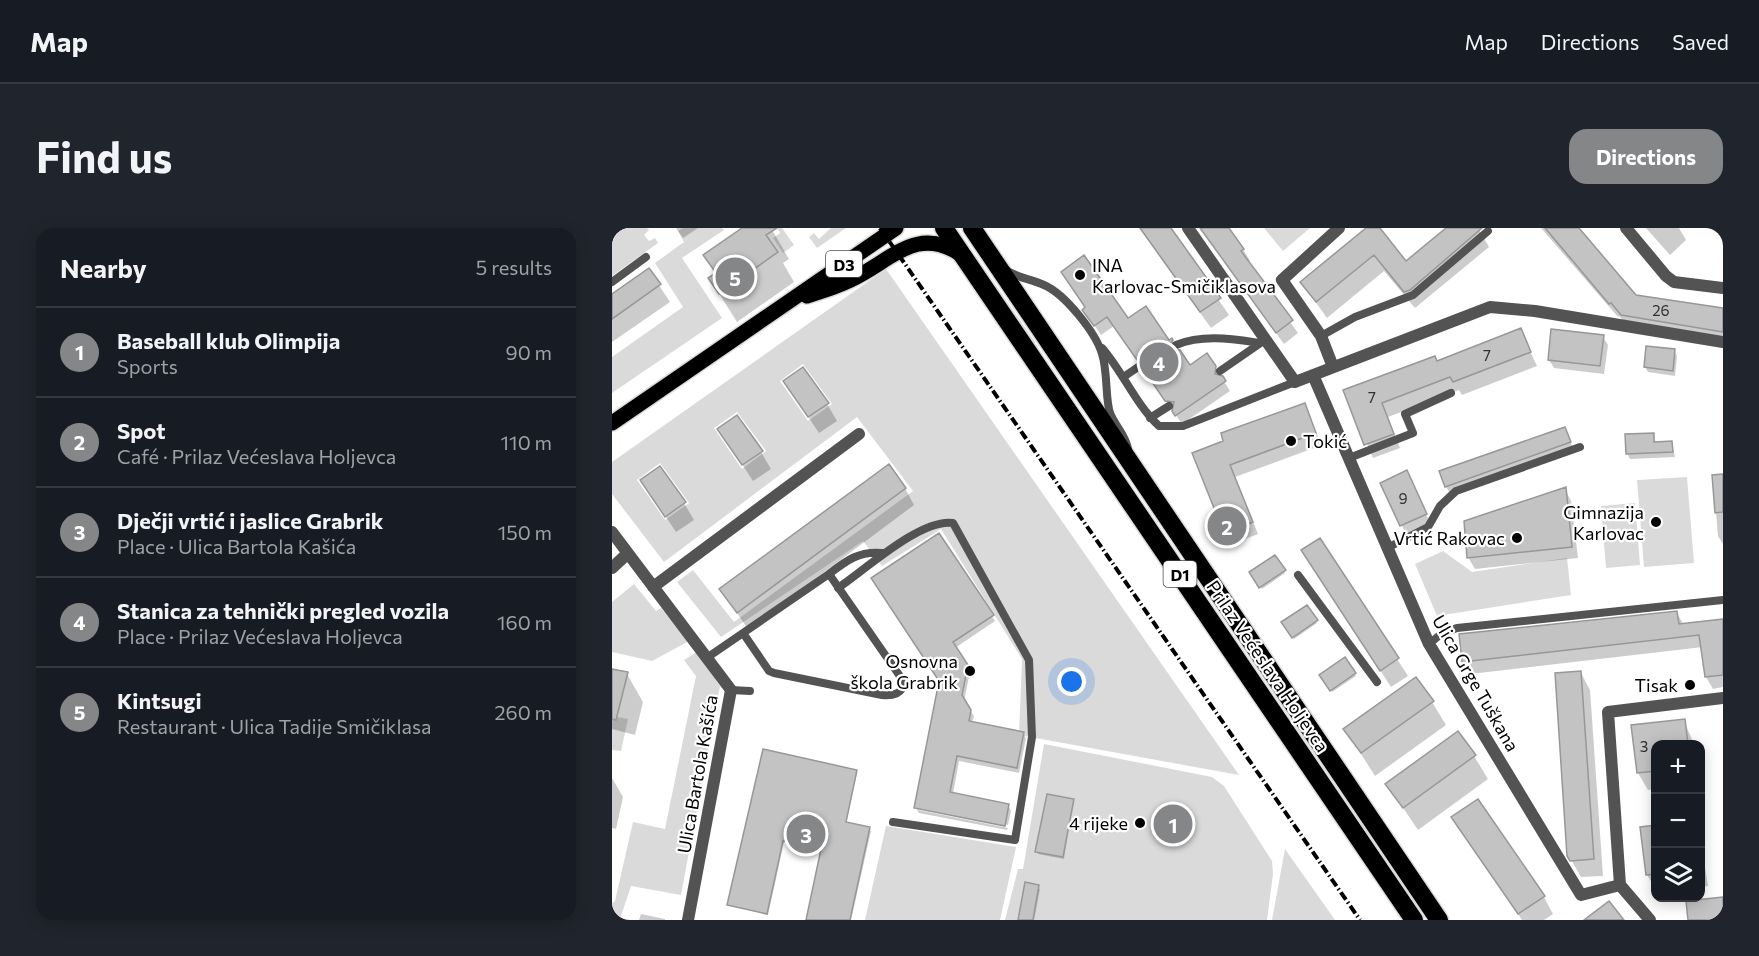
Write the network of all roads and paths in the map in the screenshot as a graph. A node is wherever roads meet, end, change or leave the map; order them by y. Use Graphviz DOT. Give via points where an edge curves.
graph roads {
  1 [pos="944,228"];
  2 [pos="972,228"];
  3 [pos="983,228"];
  4 [pos="1188,228"];
  5 [pos="1339,228"];
  6 [pos="1626,228"];
  7 [pos="893,229"];
  8 [pos="1488,231"];
  9 [pos="962,255"];
  10 [pos="646,257"];
  11 [pos="993,259"];
  12 [pos="612,282"];
  13 [pos="1723,288"];
  14 [pos="793,300"];
  15 [pos="1321,336"];
  16 [pos="1096,340"];
  17 [pos="1263,341"];
  18 [pos="1723,342"];
  19 [pos="1176,345"];
  20 [pos="1141,365"];
  21 [pos="1334,367"];
  22 [pos="1220,371"];
  23 [pos="1313,375"];
  24 [pos="1125,376"];
  25 [pos="1295,382"];
  26 [pos="1451,393"];
  27 [pos="1169,406"];
  28 [pos="1150,418"];
  29 [pos="612,423"];
  30 [pos="859,434"];
  31 [pos="1580,447"];
  32 [pos="1349,458"];
  33 [pos="1130,460"];
  34 [pos="612,532"];
  35 [pos="1389,547"];
  36 [pos="882,553"];
  37 [pos="627,554"];
  38 [pos="612,568"];
  39 [pos="829,574"];
  40 [pos="1298,574"];
  41 [pos="653,587"];
  42 [pos="838,588"];
  43 [pos="1723,600"];
  44 [pos="743,633"];
  45 [pos="1429,644"];
  46 [pos="708,657"];
  47 [pos="1377,682"];
  48 [pos="731,690"];
  49 [pos="750,691"];
  50 [pos="1723,698"];
  51 [pos="893,822"];
  52 [pos="1620,885"];
  53 [pos="687,920"];
  54 [pos="1414,920"];
  55 [pos="1439,920"];
  56 [pos="1650,920"];
  1 -- 9 [label="highway, Prilaz Većeslava Holjevca / D1"];
  2 -- 11 [label="highway, Prilaz Većeslava Holjevca / D1"];
  3 -- 11 [label="highway"];
  4 -- 17 [label="street"];
  5 -- 15 [label="street" via="1282,279"];
  6 -- 13 [label="street" via="1674,282"];
  7 -- 14 [label="main road, D3"];
  8 -- 15 [label="lane" via="1413,295 1355,317"];
  9 -- 14 [label="main road" via="942,242 917,241 850,280"];
  9 -- 54 [label="highway, Prilaz Većeslava Holjevca / D1"];
  10 -- 12 [label="lane"];
  11 -- 16 [label="lane" via="1015,275 1046,285 1062,297"];
  11 -- 33 [label="highway, Prilaz Većeslava Holjevca / D1"];
  14 -- 29 [label="main road, D3"];
  15 -- 21 [label="street"];
  16 -- 24 [label="lane"];
  16 -- 33 [label="lane" via="1102,352 1111,413 1125,435"];
  17 -- 19 [label="lane" via="1211,338"];
  17 -- 22 [label="lane"];
  17 -- 25 [label="street"];
  18 -- 21 [label="street" via="1490,307"];
  20 -- 24 [label="lane"];
  21 -- 23 [label="street"];
  23 -- 25 [label="street"];
  23 -- 32 [label="street, Ulica Grge Tuškana"];
  24 -- 28 [label="lane"];
  25 -- 28 [label="lane" via="1183,426 1159,426"];
  26 -- 32 [label="lane" via="1405,414 1413,433"];
  27 -- 28 [label="lane"];
  30 -- 41 [label="street"];
  31 -- 35 [label="lane" via="1456,491 1440,506 1428,527"];
  32 -- 35 [label="street, Ulica Grge Tuškana"];
  33 -- 55 [label="highway, Prilaz Većeslava Holjevca / D1"];
  34 -- 37 [label="street, Ulica Bartola Kašića"];
  35 -- 45 [label="street, Ulica Grge Tuškana"];
  36 -- 39 [label="lane" via="866,551"];
  36 -- 42 [label="lane" via="875,563"];
  36 -- 51 [label="lane" via="941,522 953,523 1029,660 1032,737 1015,840"];
  37 -- 38 [label="street"];
  37 -- 41 [label="street, Ulica Bartola Kašića"];
  39 -- 42 [label="lane"];
  39 -- 44 [label="lane"];
  40 -- 47 [label="lane"];
  41 -- 46 [label="street, Ulica Bartola Kašića"];
  42 -- 44 [label="lane" via="904,681 900,692 882,695 774,673"];
  43 -- 45 [label="lane" via="1457,628"];
  44 -- 46 [label="lane"];
  45 -- 52 [label="street, Ulica Grge Tuškana" via="1581,895"];
  46 -- 48 [label="street, Ulica Bartola Kašića"];
  48 -- 49 [label="lane"];
  48 -- 53 [label="street, Ulica Bartola Kašića"];
  50 -- 52 [label="street" via="1608,712"];
  52 -- 56 [label="street"];
}
